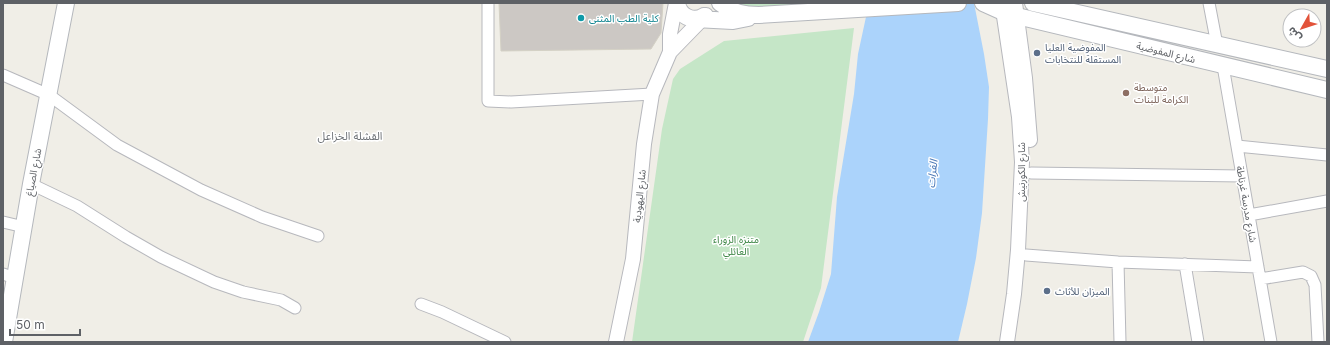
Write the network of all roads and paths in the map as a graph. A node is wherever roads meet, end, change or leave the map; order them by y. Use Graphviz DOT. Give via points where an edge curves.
graph roads {
  1 [pos="66,3"];
  2 [pos="488,3"];
  3 [pos="676,3"];
  4 [pos="720,3"];
  5 [pos="958,3"];
  6 [pos="983,3"];
  7 [pos="1033,3"];
  8 [pos="1209,3"];
  9 [pos="1009,9"];
  10 [pos="704,14"];
  11 [pos="766,15"];
  12 [pos="1217,45"];
  13 [pos="670,52"];
  14 [pos="1223,66"];
  15 [pos="1327,69"];
  16 [pos="3,75"];
  17 [pos="1327,90"];
  18 [pos="652,94"];
  19 [pos="48,95"];
  20 [pos="1237,146"];
  21 [pos="1327,155"];
  22 [pos="1031,172"];
  23 [pos="1242,176"];
  24 [pos="31,184"];
  25 [pos="1327,201"];
  26 [pos="1249,215"];
  27 [pos="3,222"];
  28 [pos="24,227"];
  29 [pos="318,236"];
  30 [pos="1026,255"];
  31 [pos="1118,262"];
  32 [pos="1185,264"];
  33 [pos="1258,267"];
  34 [pos="9,276"];
  35 [pos="1260,279"];
  36 [pos="421,304"];
  37 [pos="295,308"];
  38 [pos="4,342"];
  39 [pos="506,342"];
  40 [pos="616,342"];
  41 [pos="1007,342"];
  42 [pos="1015,342"];
  43 [pos="1120,342"];
  44 [pos="1198,342"];
  45 [pos="1271,342"];
  46 [pos="1318,342"];
  1 -- 19 [label="main road, شارع الصياغ"];
  2 -- 18 [label="street" via="488,101"];
  3 -- 10 [label="main road" via="684,15"];
  3 -- 13 [label="street" via="670,34"];
  4 -- 11 [label="main road" via="733,12"];
  5 -- 11 [label="main road"];
  6 -- 9 [label="main road, شارع المفوضية"];
  7 -- 12 [label="main road, شارع المفوضية"];
  8 -- 12 [label="street"];
  9 -- 14 [label="main road, شارع المفوضية"];
  9 -- 22 [label="street, شارع الكورنيش" via="1028,110"];
  9 -- 41 [label="street, شارع الكورنيش" via="1022,162 1018,250"];
  10 -- 11 [label="main road" via="734,21"];
  10 -- 13 [label="street"];
  12 -- 15 [label="main road, شارع المفوضية"];
  13 -- 18 [label="street, شارع اليهودية"];
  14 -- 17 [label="main road, شارع المفوضية"];
  14 -- 20 [label="street, شارع مدرسة غرناطة"];
  16 -- 19 [label="street"];
  18 -- 40 [label="street, شارع اليهودية" via="644,144 633,259"];
  19 -- 24 [label="main road, شارع الصياغ"];
  19 -- 29 [label="street" via="117,145 201,190 262,217"];
  20 -- 21 [label="street"];
  20 -- 23 [label="street, شارع مدرسة غرناطة"];
  22 -- 23 [label="street"];
  22 -- 30 [label="street, شارع الكورنيش"];
  23 -- 26 [label="street, شارع مدرسة غرناطة"];
  24 -- 28 [label="main road, شارع الصياغ"];
  24 -- 37 [label="street" via="77,206 126,237 214,282 243,292 281,300"];
  25 -- 26 [label="street"];
  26 -- 33 [label="street, شارع مدرسة غرناطة"];
  27 -- 28 [label="street"];
  28 -- 34 [label="main road, شارع الصياغ"];
  30 -- 31 [label="street"];
  30 -- 42 [label="street, شارع الكورنيش"];
  31 -- 32 [label="street"];
  31 -- 43 [label="street"];
  32 -- 33 [label="street"];
  32 -- 44 [label="street"];
  33 -- 35 [label="street, شارع مدرسة غرناطة"];
  34 -- 38 [label="main road, شارع الصياغ"];
  35 -- 45 [label="street, شارع مدرسة غرناطة"];
  35 -- 46 [label="street" via="1303,272 1311,276 1315,285"];
  36 -- 39 [label="street"];
}
